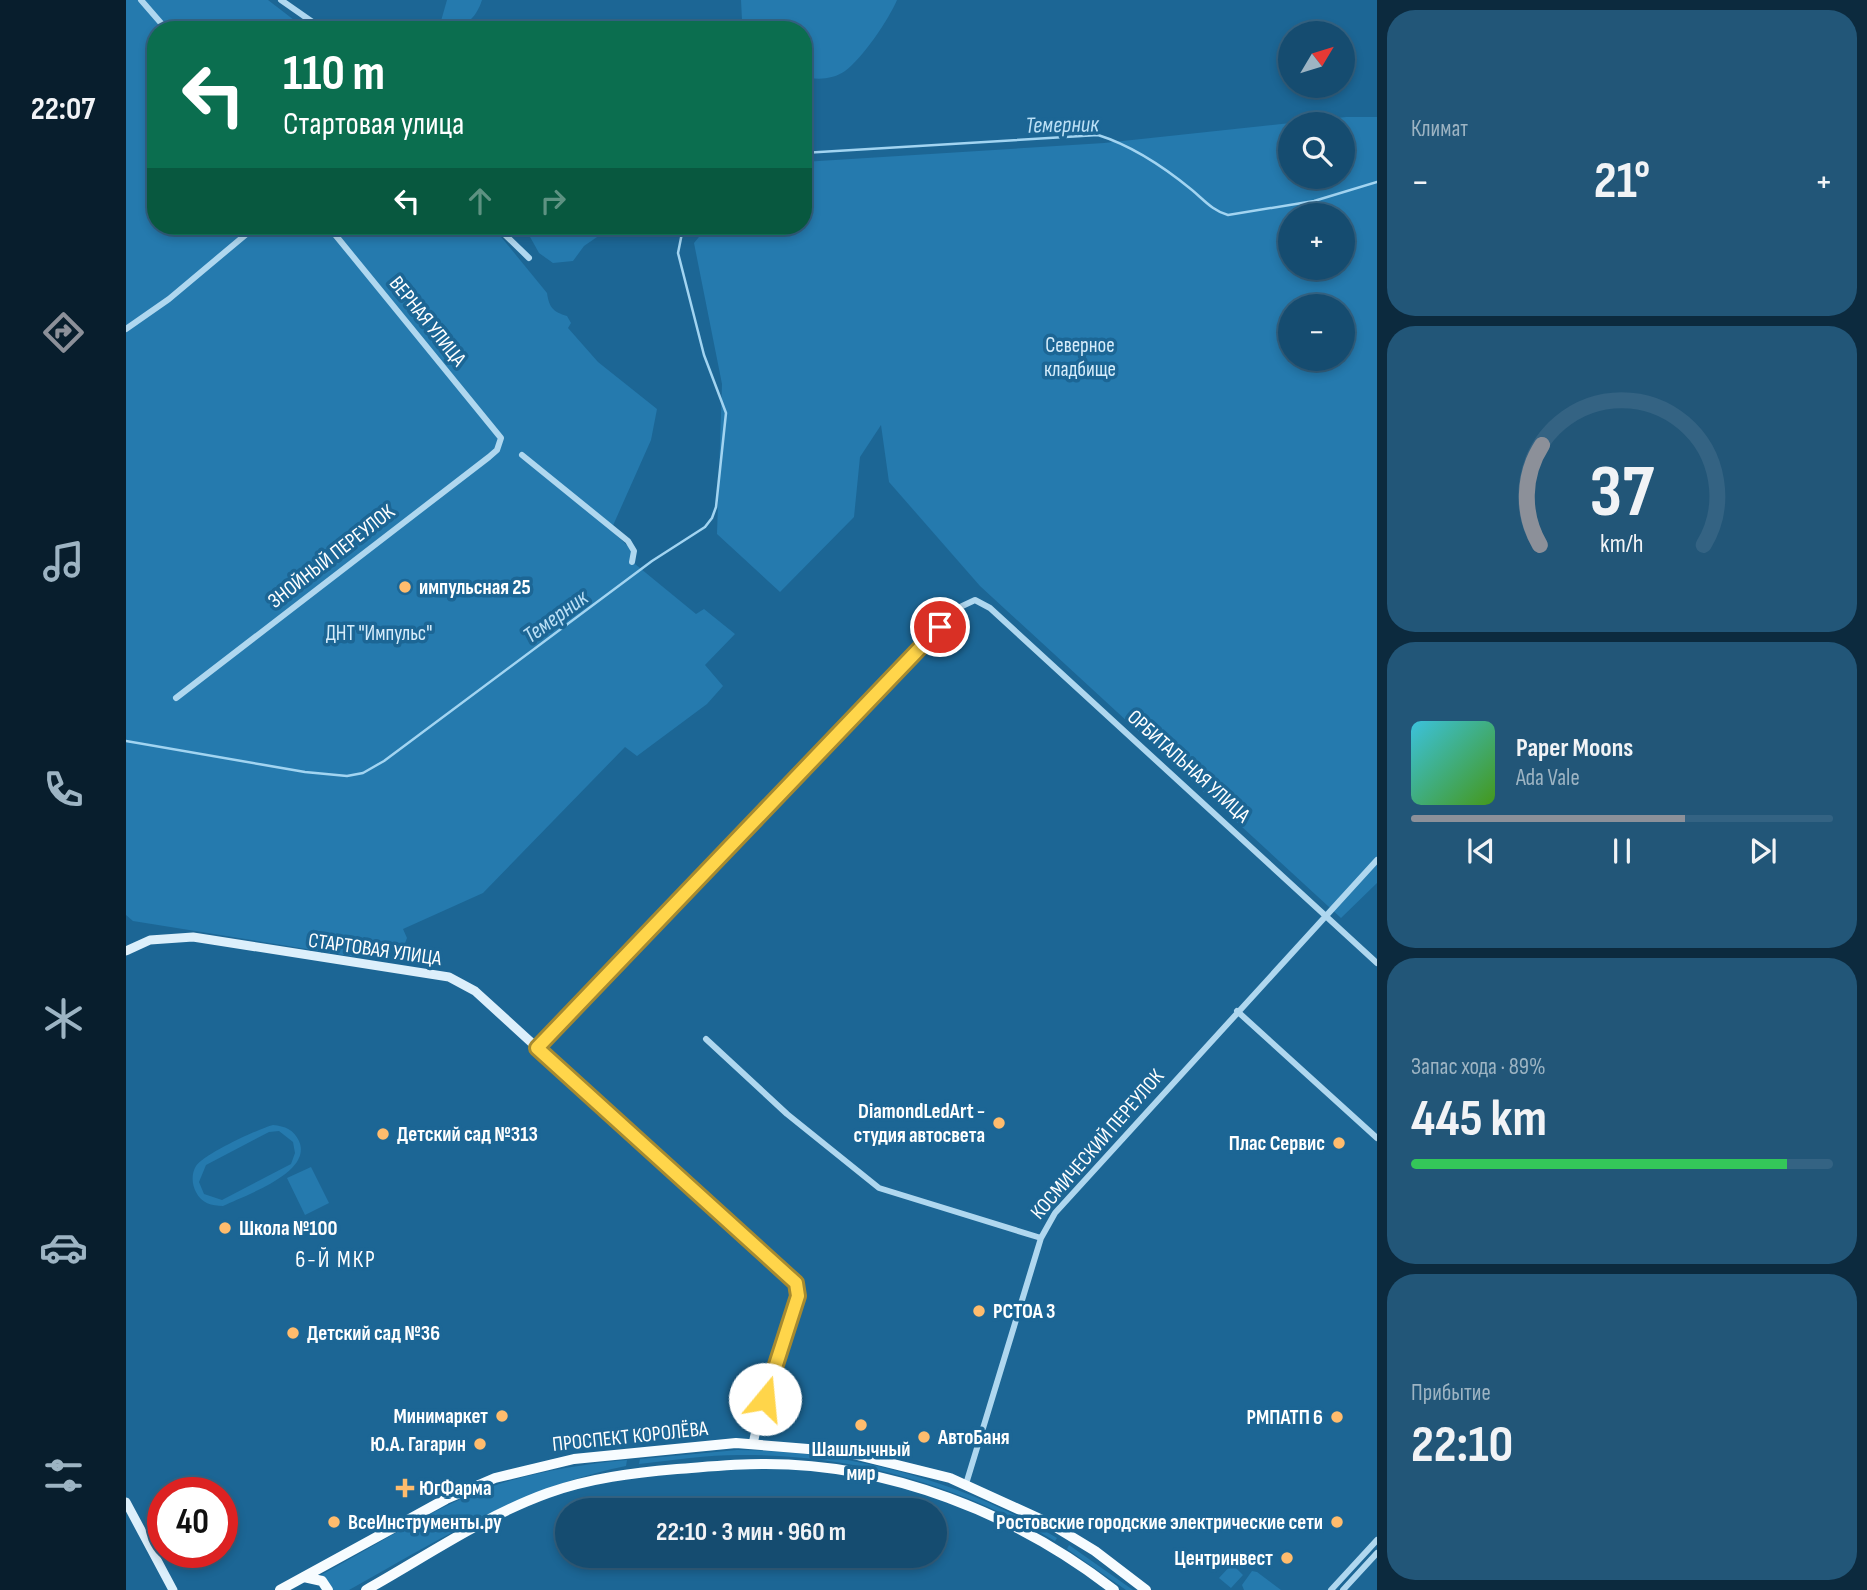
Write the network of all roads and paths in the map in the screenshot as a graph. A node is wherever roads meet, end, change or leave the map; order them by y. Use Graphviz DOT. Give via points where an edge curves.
graph roads {
  1 [pos="141,0"];
  2 [pos="281,0"];
  3 [pos="159,21"];
  4 [pos="311,21"];
  5 [pos="245,235"];
  6 [pos="335,235"];
  7 [pos="505,235"];
  8 [pos="529,258"];
  9 [pos="126,328"];
  10 [pos="502,438"];
  11 [pos="522,455"];
  12 [pos="632,562"];
  13 [pos="177,698"];
  14 [pos="1377,860"];
  15 [pos="1327,915"];
  16 [pos="128,949"];
  17 [pos="1377,963"];
  18 [pos="1237,1010"];
  19 [pos="706,1039"];
  20 [pos="537,1048"];
  21 [pos="1377,1138"];
  22 [pos="1041,1238"];
  23 [pos="753,1444"];
  24 [pos="636,1452"];
  25 [pos="635,1473"];
  26 [pos="966,1484"];
  27 [pos="126,1502"];
  28 [pos="1068,1534"];
  29 [pos="1377,1540"];
  30 [pos="1057,1550"];
  31 [pos="1377,1553"];
  32 [pos="304,1577"];
  33 [pos="173,1590"];
  34 [pos="280,1590"];
  35 [pos="328,1590"];
  36 [pos="366,1590"];
  37 [pos="1114,1590"];
  38 [pos="1146,1590"];
  39 [pos="1331,1590"];
  40 [pos="1343,1590"];
  1 -- 3 [label="street"];
  2 -- 4 [label="street"];
  5 -- 9 [label="street" via="169,299"];
  6 -- 10 [label="street, ВЕРНАЯ УЛИЦА"];
  7 -- 8 [label="street"];
  10 -- 13 [label="street, ЗНОЙНЫЙ ПЕРЕУЛОК" via="489,457"];
  11 -- 12 [label="street" via="628,541 634,551"];
  14 -- 15 [label="street, КОСМИЧЕСКИЙ ПЕРЕУЛОК"];
  15 -- 17 [label="street, ОРБИТАЛЬНАЯ УЛИЦА"];
  15 -- 18 [label="street, КОСМИЧЕСКИЙ ПЕРЕУЛОК"];
  15 -- 20 [label="street, ОРБИТАЛЬНАЯ УЛИЦА" via="990,608 975,600 958,608"];
  16 -- 20 [label="street, СТАРТОВАЯ УЛИЦА" via="150,940 193,937 449,977 475,991"];
  18 -- 21 [label="street"];
  18 -- 22 [label="street, КОСМИЧЕСКИЙ ПЕРЕУЛОК" via="1055,1213"];
  19 -- 22 [label="street" via="787,1114 880,1188"];
  20 -- 23 [label="street, СТАРТОВАЯ УЛИЦА" via="796,1283 798,1296"];
  22 -- 26 [label="street, КОСМИЧЕСКИЙ ПЕРЕУЛОК"];
  23 -- 24 [label="main road, ПРОСПЕКТ КОРОЛЁВА"];
  23 -- 26 [label="main road, ПРОСПЕКТ КОРОЛЁВА" via="871,1457"];
  24 -- 25 [label="main road" via="630,1464"];
  24 -- 32 [label="main road, ПРОСПЕКТ КОРОЛЁВА" via="574,1459 495,1478 446,1499"];
  25 -- 30 [label="main road, ПРОСПЕКТ КОРОЛЁВА" via="764,1464 843,1471 941,1496"];
  25 -- 36 [label="main road, ПРОСПЕКТ КОРОЛЁВА" via="581,1482 529,1500"];
  26 -- 28 [label="main road, ПРОСПЕКТ КОРОЛЁВА"];
  27 -- 33 [label="street"];
  28 -- 30 [label="main road"];
  28 -- 38 [label="main road, ПРОСПЕКТ КОРОЛЁВА"];
  29 -- 39 [label="street"];
  30 -- 37 [label="main road, ПРОСПЕКТ КОРОЛЁВА"];
  31 -- 40 [label="street"];
  32 -- 34 [label="main road, ПРОСПЕКТ КОРОЛЁВА"];
  32 -- 35 [label="main road" via="322,1581"];
}
